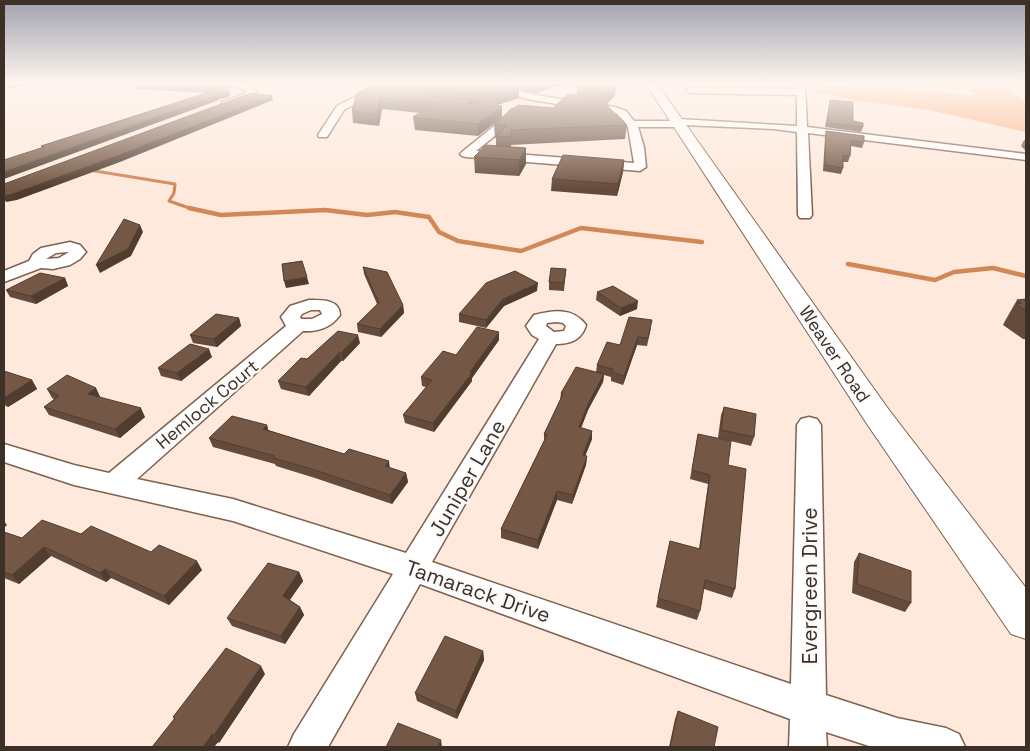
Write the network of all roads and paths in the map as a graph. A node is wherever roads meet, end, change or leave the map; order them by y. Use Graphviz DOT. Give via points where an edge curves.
graph roads {
  1 [pos="333,119"];
  2 [pos="509,119"];
  3 [pos="627,119"];
  4 [pos="676,119"];
  5 [pos="803,119"];
  6 [pos="678,122"];
  7 [pos="628,123"];
  8 [pos="803,130"];
  9 [pos="322,135"];
  10 [pos="1026,156"];
  11 [pos="805,215"];
  12 [pos="39,263"];
  13 [pos="4,278"];
  14 [pos="299,325"];
  15 [pos="550,337"];
  16 [pos="809,425"];
  17 [pos="4,453"];
  18 [pos="115,483"];
  19 [pos="414,569"];
  20 [pos="1026,620"];
  21 [pos="809,708"];
  22 [pos="307,747"];
  23 [pos="808,747"];
  24 [pos="946,747"];
  1 -- 9 [label="street"];
  2 -- 7 [label="street" via="466,154 640,167 638,142"];
  3 -- 7 [label="street"];
  4 -- 6 [label="main road, Weaver Road"];
  5 -- 8 [label="street"];
  6 -- 7 [label="street"];
  6 -- 8 [label="street" via="750,124"];
  6 -- 20 [label="main road, Weaver Road" via="878,417"];
  8 -- 10 [label="street"];
  8 -- 11 [label="street"];
  12 -- 13 [label="street"];
  14 -- 18 [label="street, Hemlock Court"];
  15 -- 19 [label="street, Juniper Lane"];
  16 -- 21 [label="street, Evergreen Drive"];
  17 -- 18 [label="street, Tamarack Drive" via="74,475"];
  18 -- 19 [label="street, Tamarack Drive" via="251,515"];
  19 -- 21 [label="street, Tamarack Drive"];
  19 -- 22 [label="street, Juniper Lane"];
  21 -- 23 [label="street, Evergreen Drive"];
  21 -- 24 [label="street, Tamarack Drive" via="897,737"];
}
